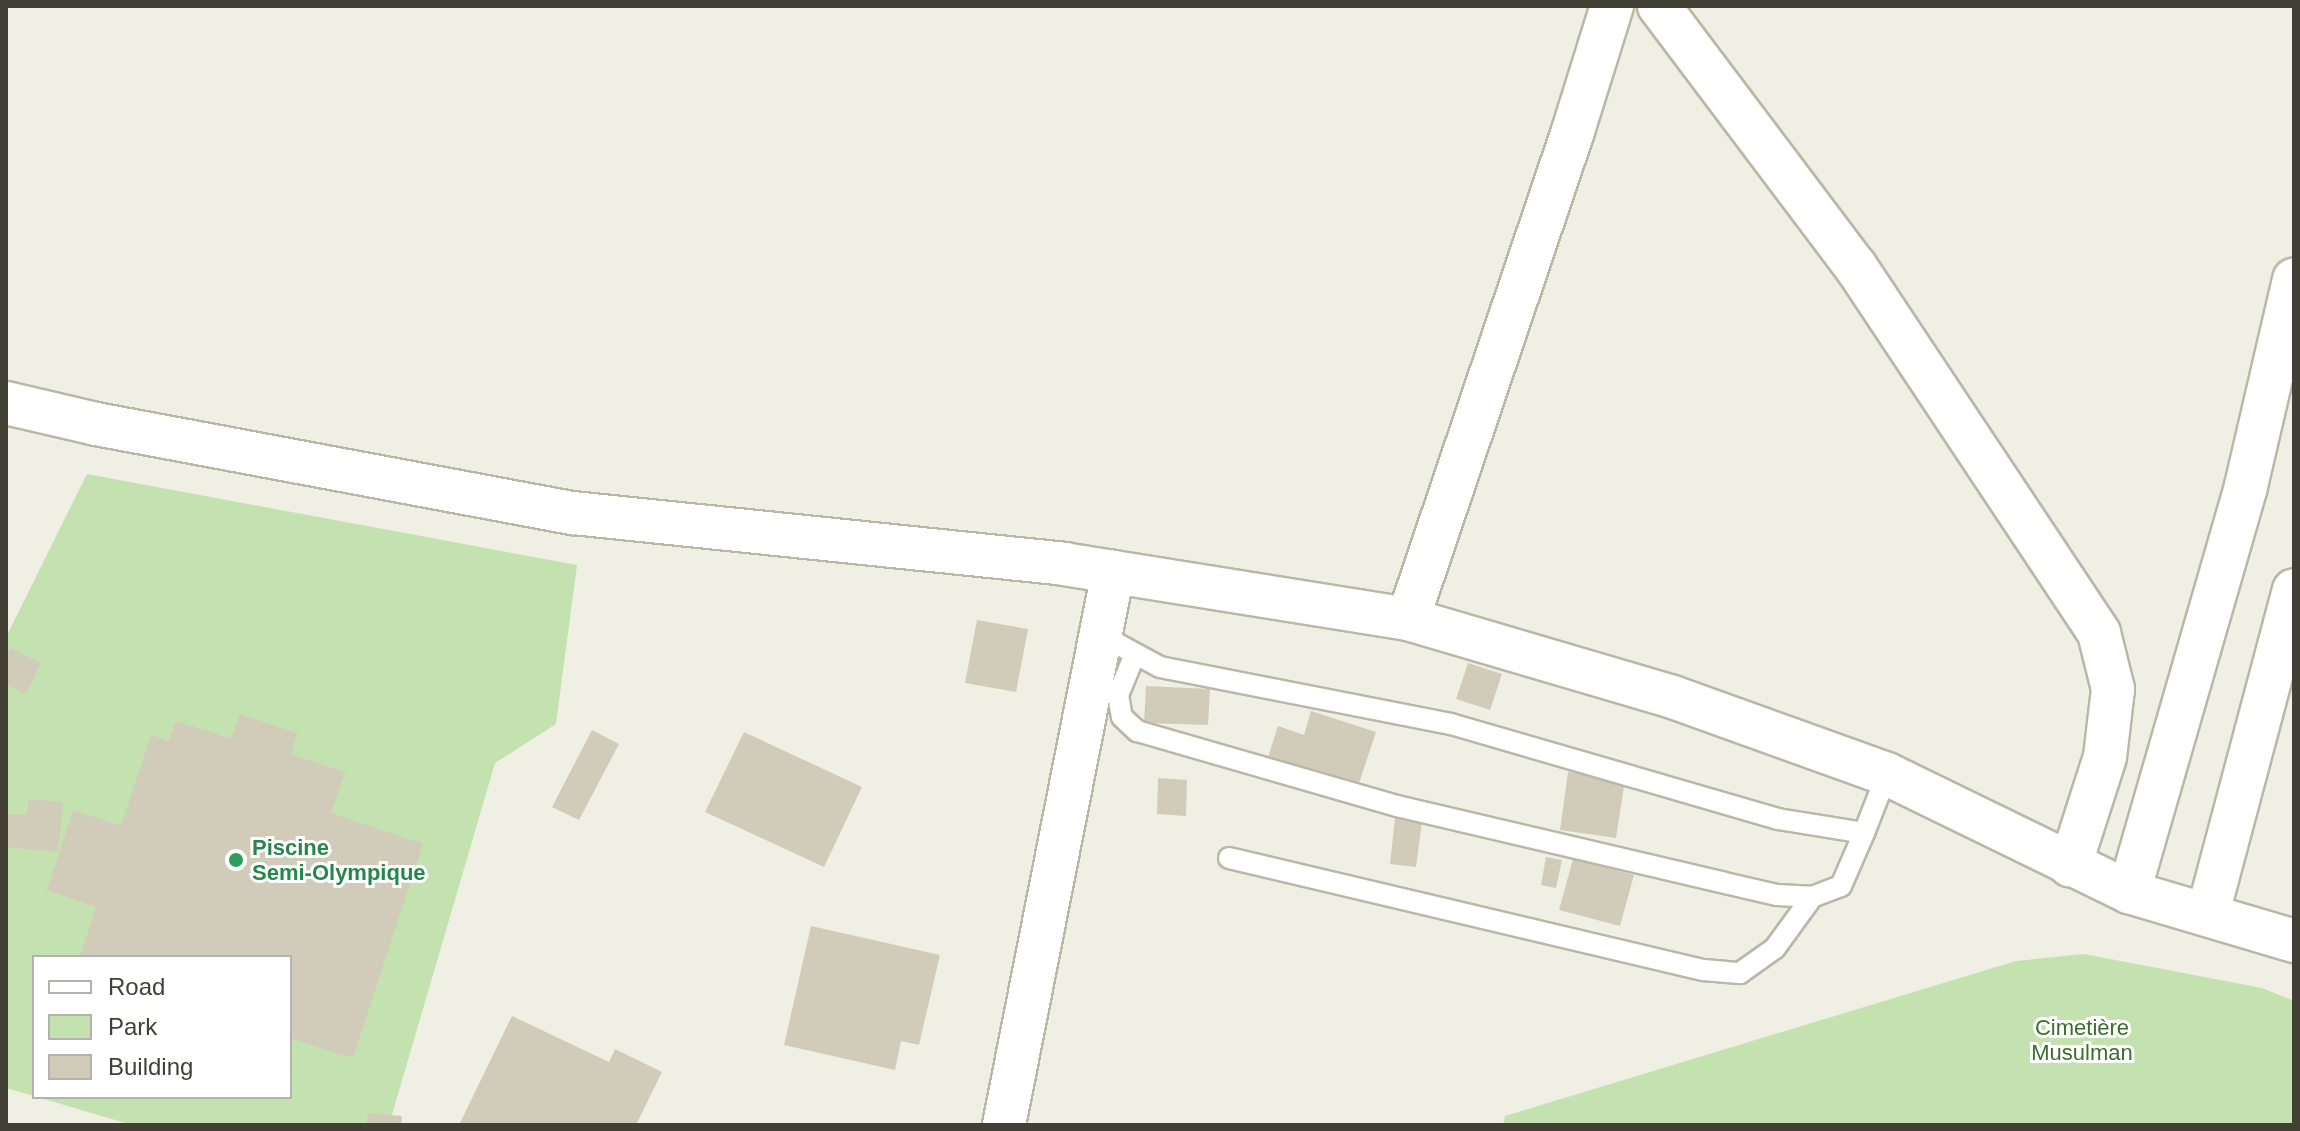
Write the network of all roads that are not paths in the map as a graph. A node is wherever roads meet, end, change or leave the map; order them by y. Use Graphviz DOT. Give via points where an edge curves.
graph roads {
  1 [pos="1612,6"];
  2 [pos="1659,6"];
  3 [pos="2294,279"];
  4 [pos="6,403"];
  5 [pos="1113,572"];
  6 [pos="2294,590"];
  7 [pos="1408,619"];
  8 [pos="1118,644"];
  9 [pos="2286,647"];
  10 [pos="1887,774"];
  11 [pos="1864,833"];
  12 [pos="1229,858"];
  13 [pos="2070,866"];
  14 [pos="2129,892"];
  15 [pos="1812,897"];
  16 [pos="2208,913"];
  17 [pos="2294,941"];
  18 [pos="1004,1125"];
  1 -- 7 [label="street"];
  2 -- 13 [label="street" via="1856,267 2099,633 2113,689 2105,757"];
  3 -- 14 [label="street" via="2246,486"];
  4 -- 5 [label="street" via="573,513"];
  5 -- 7 [label="street"];
  5 -- 8 [label="street"];
  6 -- 9 [label="street"];
  7 -- 10 [label="street" via="1673,697"];
  8 -- 11 [label="lane" via="1160,667 1451,724 1778,819"];
  8 -- 15 [label="lane" via="1122,717 1137,731 1397,806 1777,895"];
  8 -- 18 [label="street"];
  9 -- 16 [label="street"];
  10 -- 11 [label="lane"];
  10 -- 13 [label="street"];
  11 -- 15 [label="lane" via="1841,886"];
  12 -- 15 [label="lane" via="1704,970 1740,973 1775,948"];
  13 -- 14 [label="street"];
  14 -- 16 [label="street"];
  16 -- 17 [label="street"];
}
